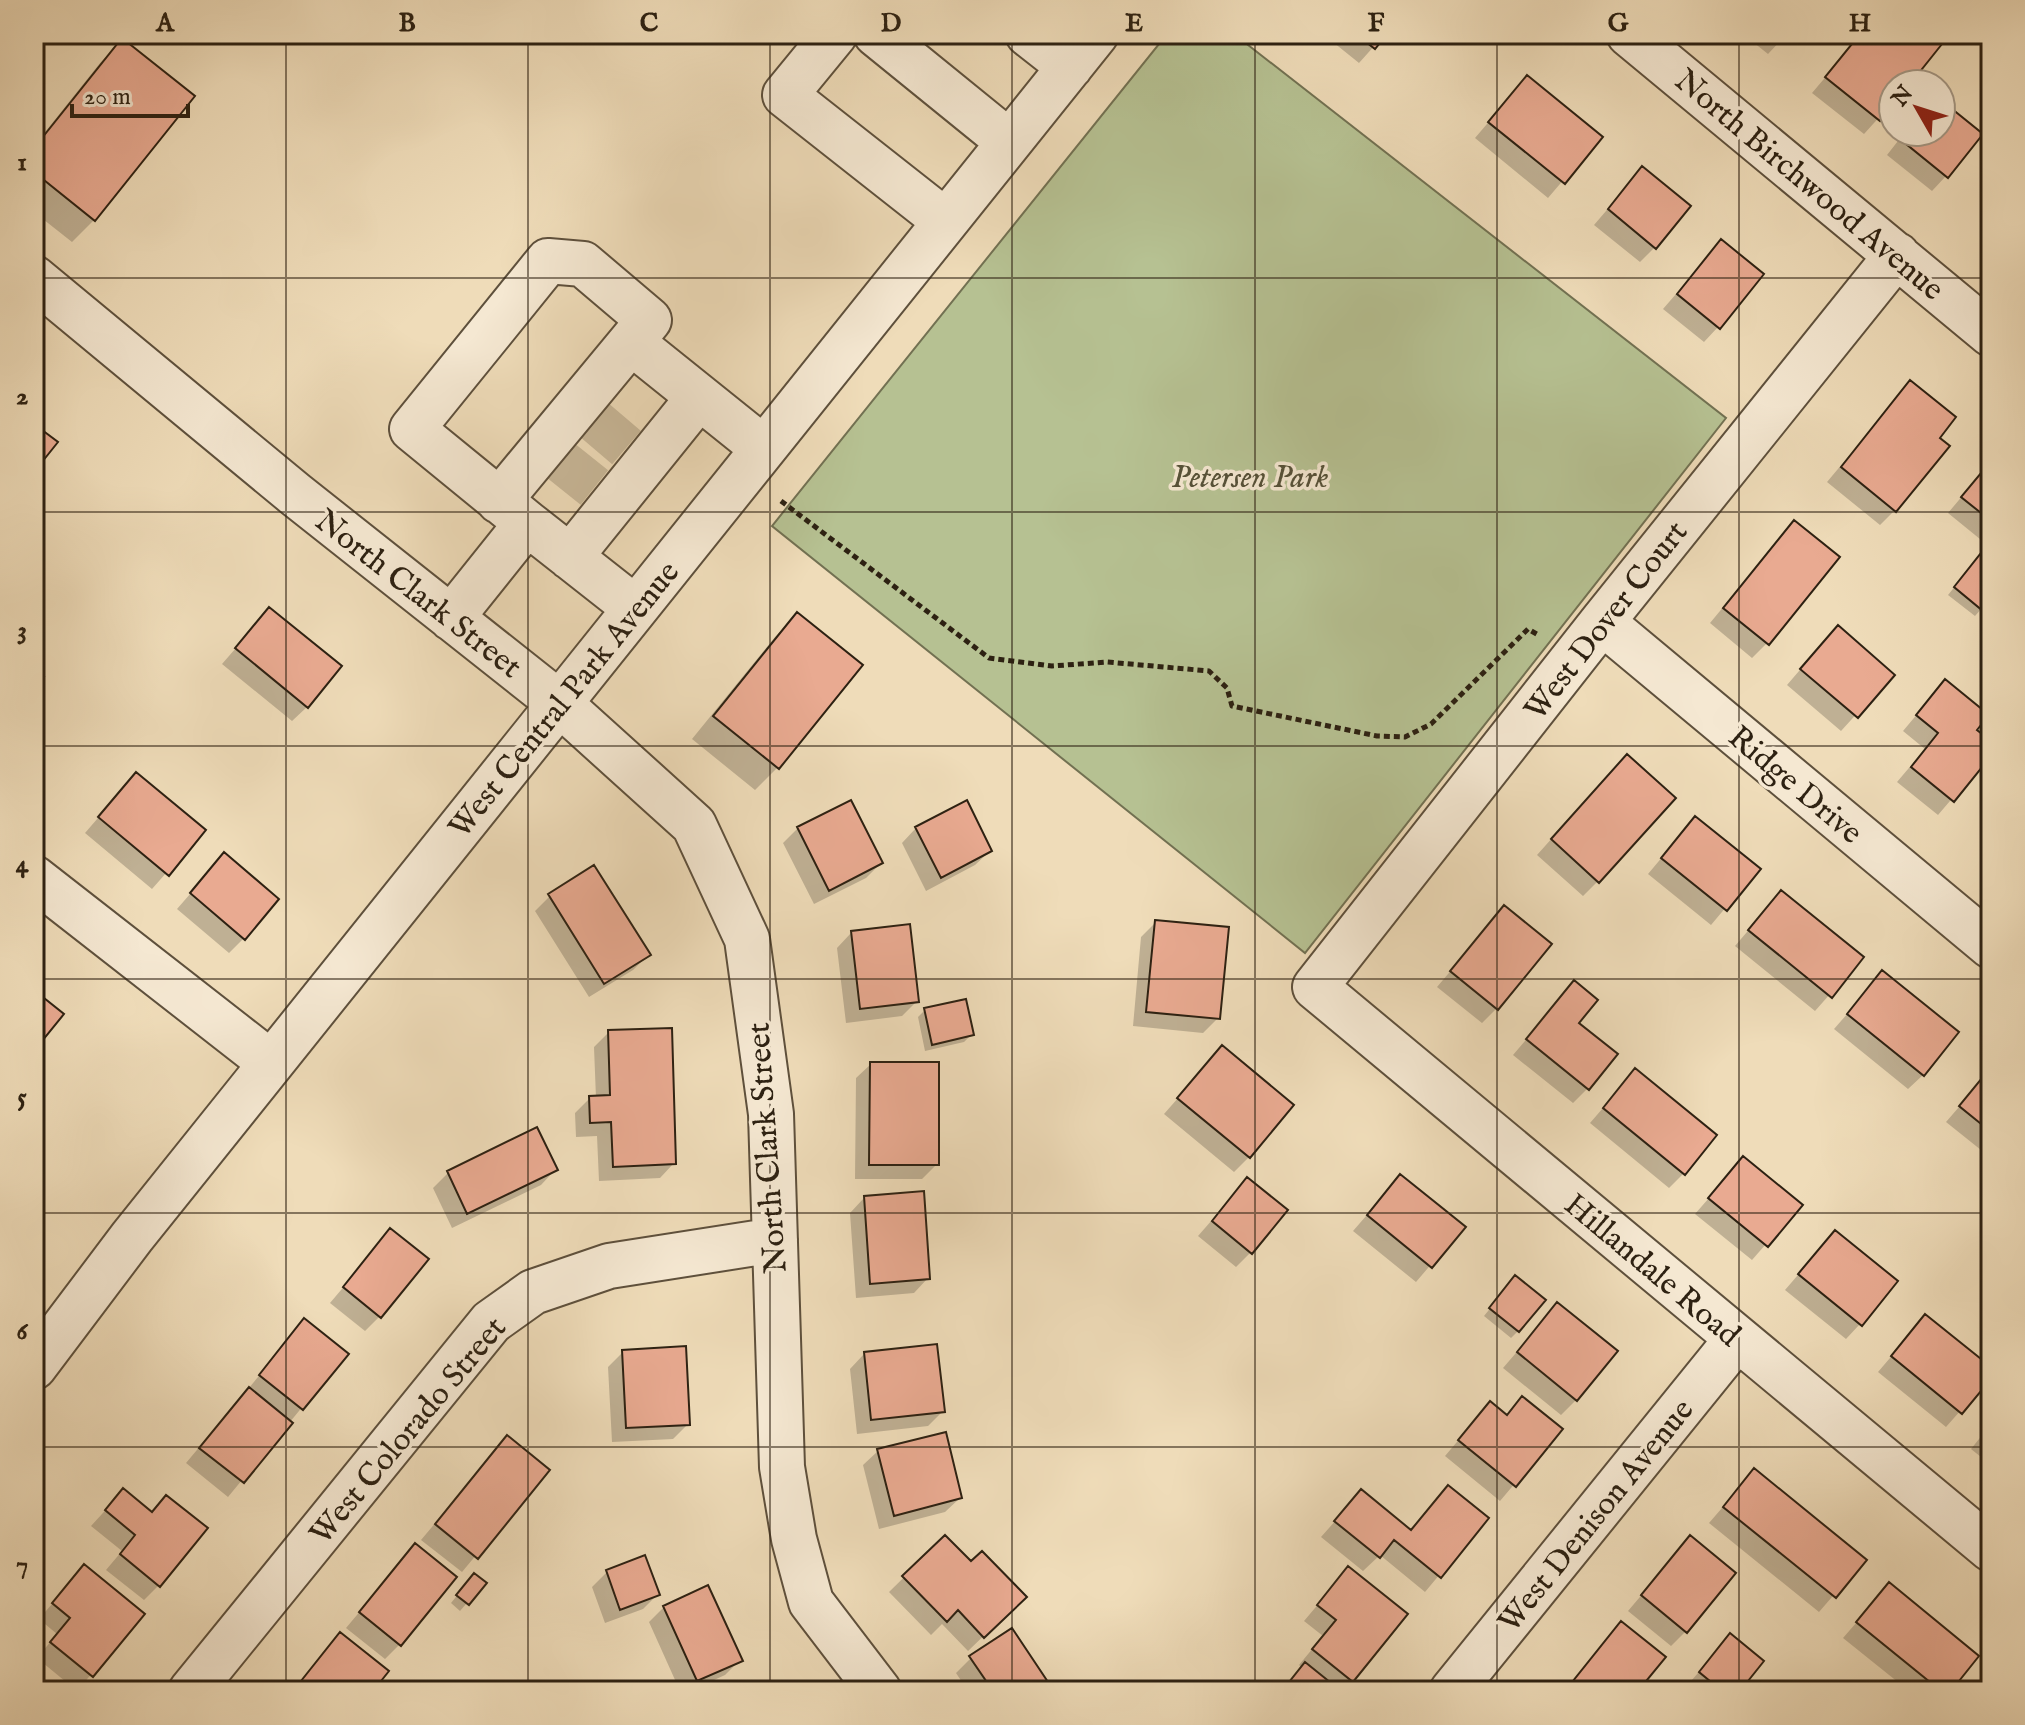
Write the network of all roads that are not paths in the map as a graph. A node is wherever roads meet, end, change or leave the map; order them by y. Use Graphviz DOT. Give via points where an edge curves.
graph roads {
  1 [pos="835,34"];
  2 [pos="876,34"];
  3 [pos="1028,34"];
  4 [pos="1629,34"];
  5 [pos="1083,50"];
  6 [pos="1009,142"];
  7 [pos="945,221"];
  8 [pos="1897,255"];
  9 [pos="34,278"];
  10 [pos="1991,334"];
  11 [pos="631,342"];
  12 [pos="699,397"];
  13 [pos="763,448"];
  14 [pos="513,512"];
  15 [pos="570,557"];
  16 [pos="635,608"];
  17 [pos="451,618"];
  18 [pos="1602,622"];
  19 [pos="559,703"];
  20 [pos="34,878"];
  21 [pos="1991,946"];
  22 [pos="1315,987"];
  23 [pos="271,1063"];
  24 [pos="775,1240"];
  25 [pos="1737,1339"];
  26 [pos="34,1367"];
  27 [pos="1991,1549"];
  28 [pos="870,1688"];
  29 [pos="191,1691"];
  30 [pos="1452,1691"];
  1 -- 7 [label="street" via="785,95"];
  2 -- 6 [label="street"];
  3 -- 5 [label="street"];
  4 -- 8 [label="street, North Birchwood Avenue"];
  5 -- 6 [label="street, West Central Park Avenue"];
  6 -- 7 [label="street, West Central Park Avenue"];
  7 -- 13 [label="street, West Central Park Avenue"];
  8 -- 10 [label="street, North Birchwood Avenue"];
  8 -- 18 [label="street, West Dover Court"];
  9 -- 17 [label="street, North Clark Street"];
  11 -- 12 [label="street"];
  11 -- 14 [label="street"];
  11 -- 14 [label="street" via="649,320 583,264 548,261 412,429"];
  12 -- 13 [label="street"];
  12 -- 15 [label="street" via="636,455 604,495"];
  13 -- 16 [label="street, West Central Park Avenue"];
  14 -- 15 [label="street"];
  14 -- 17 [label="street"];
  15 -- 16 [label="street"];
  16 -- 19 [label="street, West Central Park Avenue"];
  17 -- 19 [label="street, North Clark Street"];
  18 -- 21 [label="street, Ridge Drive"];
  18 -- 22 [label="street, West Dover Court"];
  19 -- 23 [label="street, West Central Park Avenue"];
  19 -- 24 [label="street, North Clark Street" via="694,825 747,939 771,1114"];
  20 -- 23 [label="street"];
  22 -- 25 [label="street, Hillandale Road"];
  23 -- 26 [label="street, West Central Park Avenue"];
  24 -- 28 [label="street, North Clark Street" via="782,1467 794,1539 811,1602"];
  24 -- 29 [label="street, West Colorado Street" via="609,1266 533,1292 491,1322"];
  25 -- 27 [label="street, Hillandale Road"];
  25 -- 30 [label="street, West Denison Avenue"];
}
